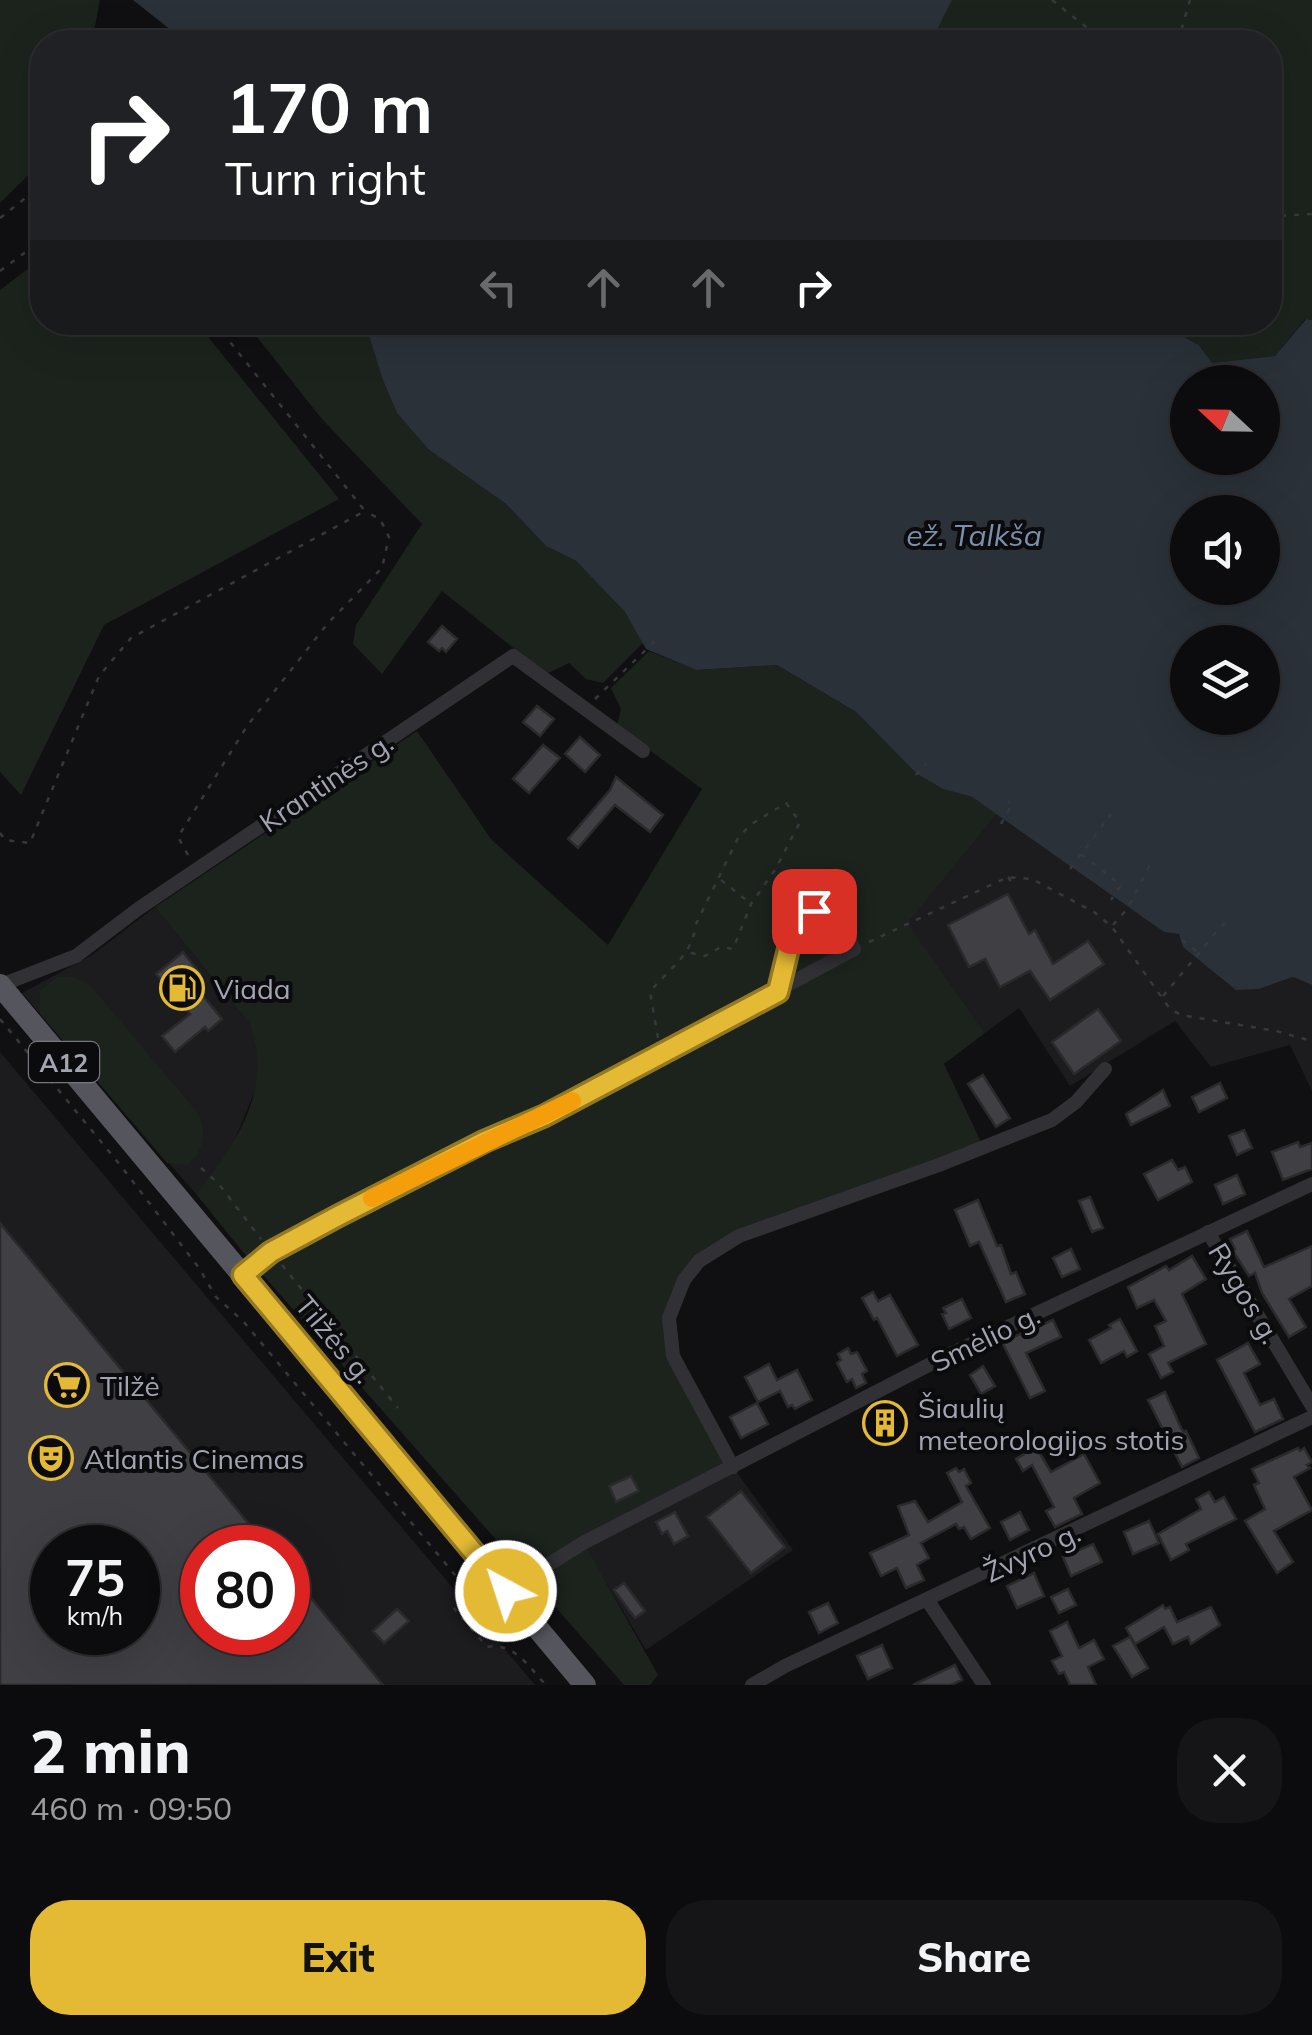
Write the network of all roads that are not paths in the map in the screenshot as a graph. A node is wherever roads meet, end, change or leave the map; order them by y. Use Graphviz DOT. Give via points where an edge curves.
graph roads {
  1 [pos="643,751"];
  2 [pos="0,985"];
  3 [pos="778,992"];
  4 [pos="1105,1068"];
  5 [pos="1312,1184"];
  6 [pos="1208,1232"];
  7 [pos="243,1275"];
  8 [pos="1312,1406"];
  9 [pos="1312,1418"];
  10 [pos="733,1466"];
  11 [pos="506,1591"];
  12 [pos="928,1600"];
  13 [pos="585,1685"];
  14 [pos="752,1685"];
  15 [pos="984,1685"];
  1 -- 2 [label="street, Krantinės g." via="513,656 76,956"];
  2 -- 7 [label="highway, Tilžės g. / A12"];
  3 -- 3 [label="street" via="854,949 841,920 814,911 796,918"];
  3 -- 7 [label="street" via="271,1252"];
  4 -- 10 [label="street" via="1052,1120 738,1236 699,1261 669,1318 673,1356"];
  5 -- 6 [label="street, Smėlio g."];
  6 -- 8 [label="street, Rygos g."];
  6 -- 10 [label="street, Smėlio g."];
  7 -- 11 [label="highway, Tilžės g. / A12"];
  9 -- 12 [label="street, Žvyro g."];
  10 -- 11 [label="street, Smėlio g." via="584,1542"];
  11 -- 13 [label="highway, Tilžės g. / A12"];
  12 -- 14 [label="street, Žvyro g."];
  12 -- 15 [label="street"];
}
